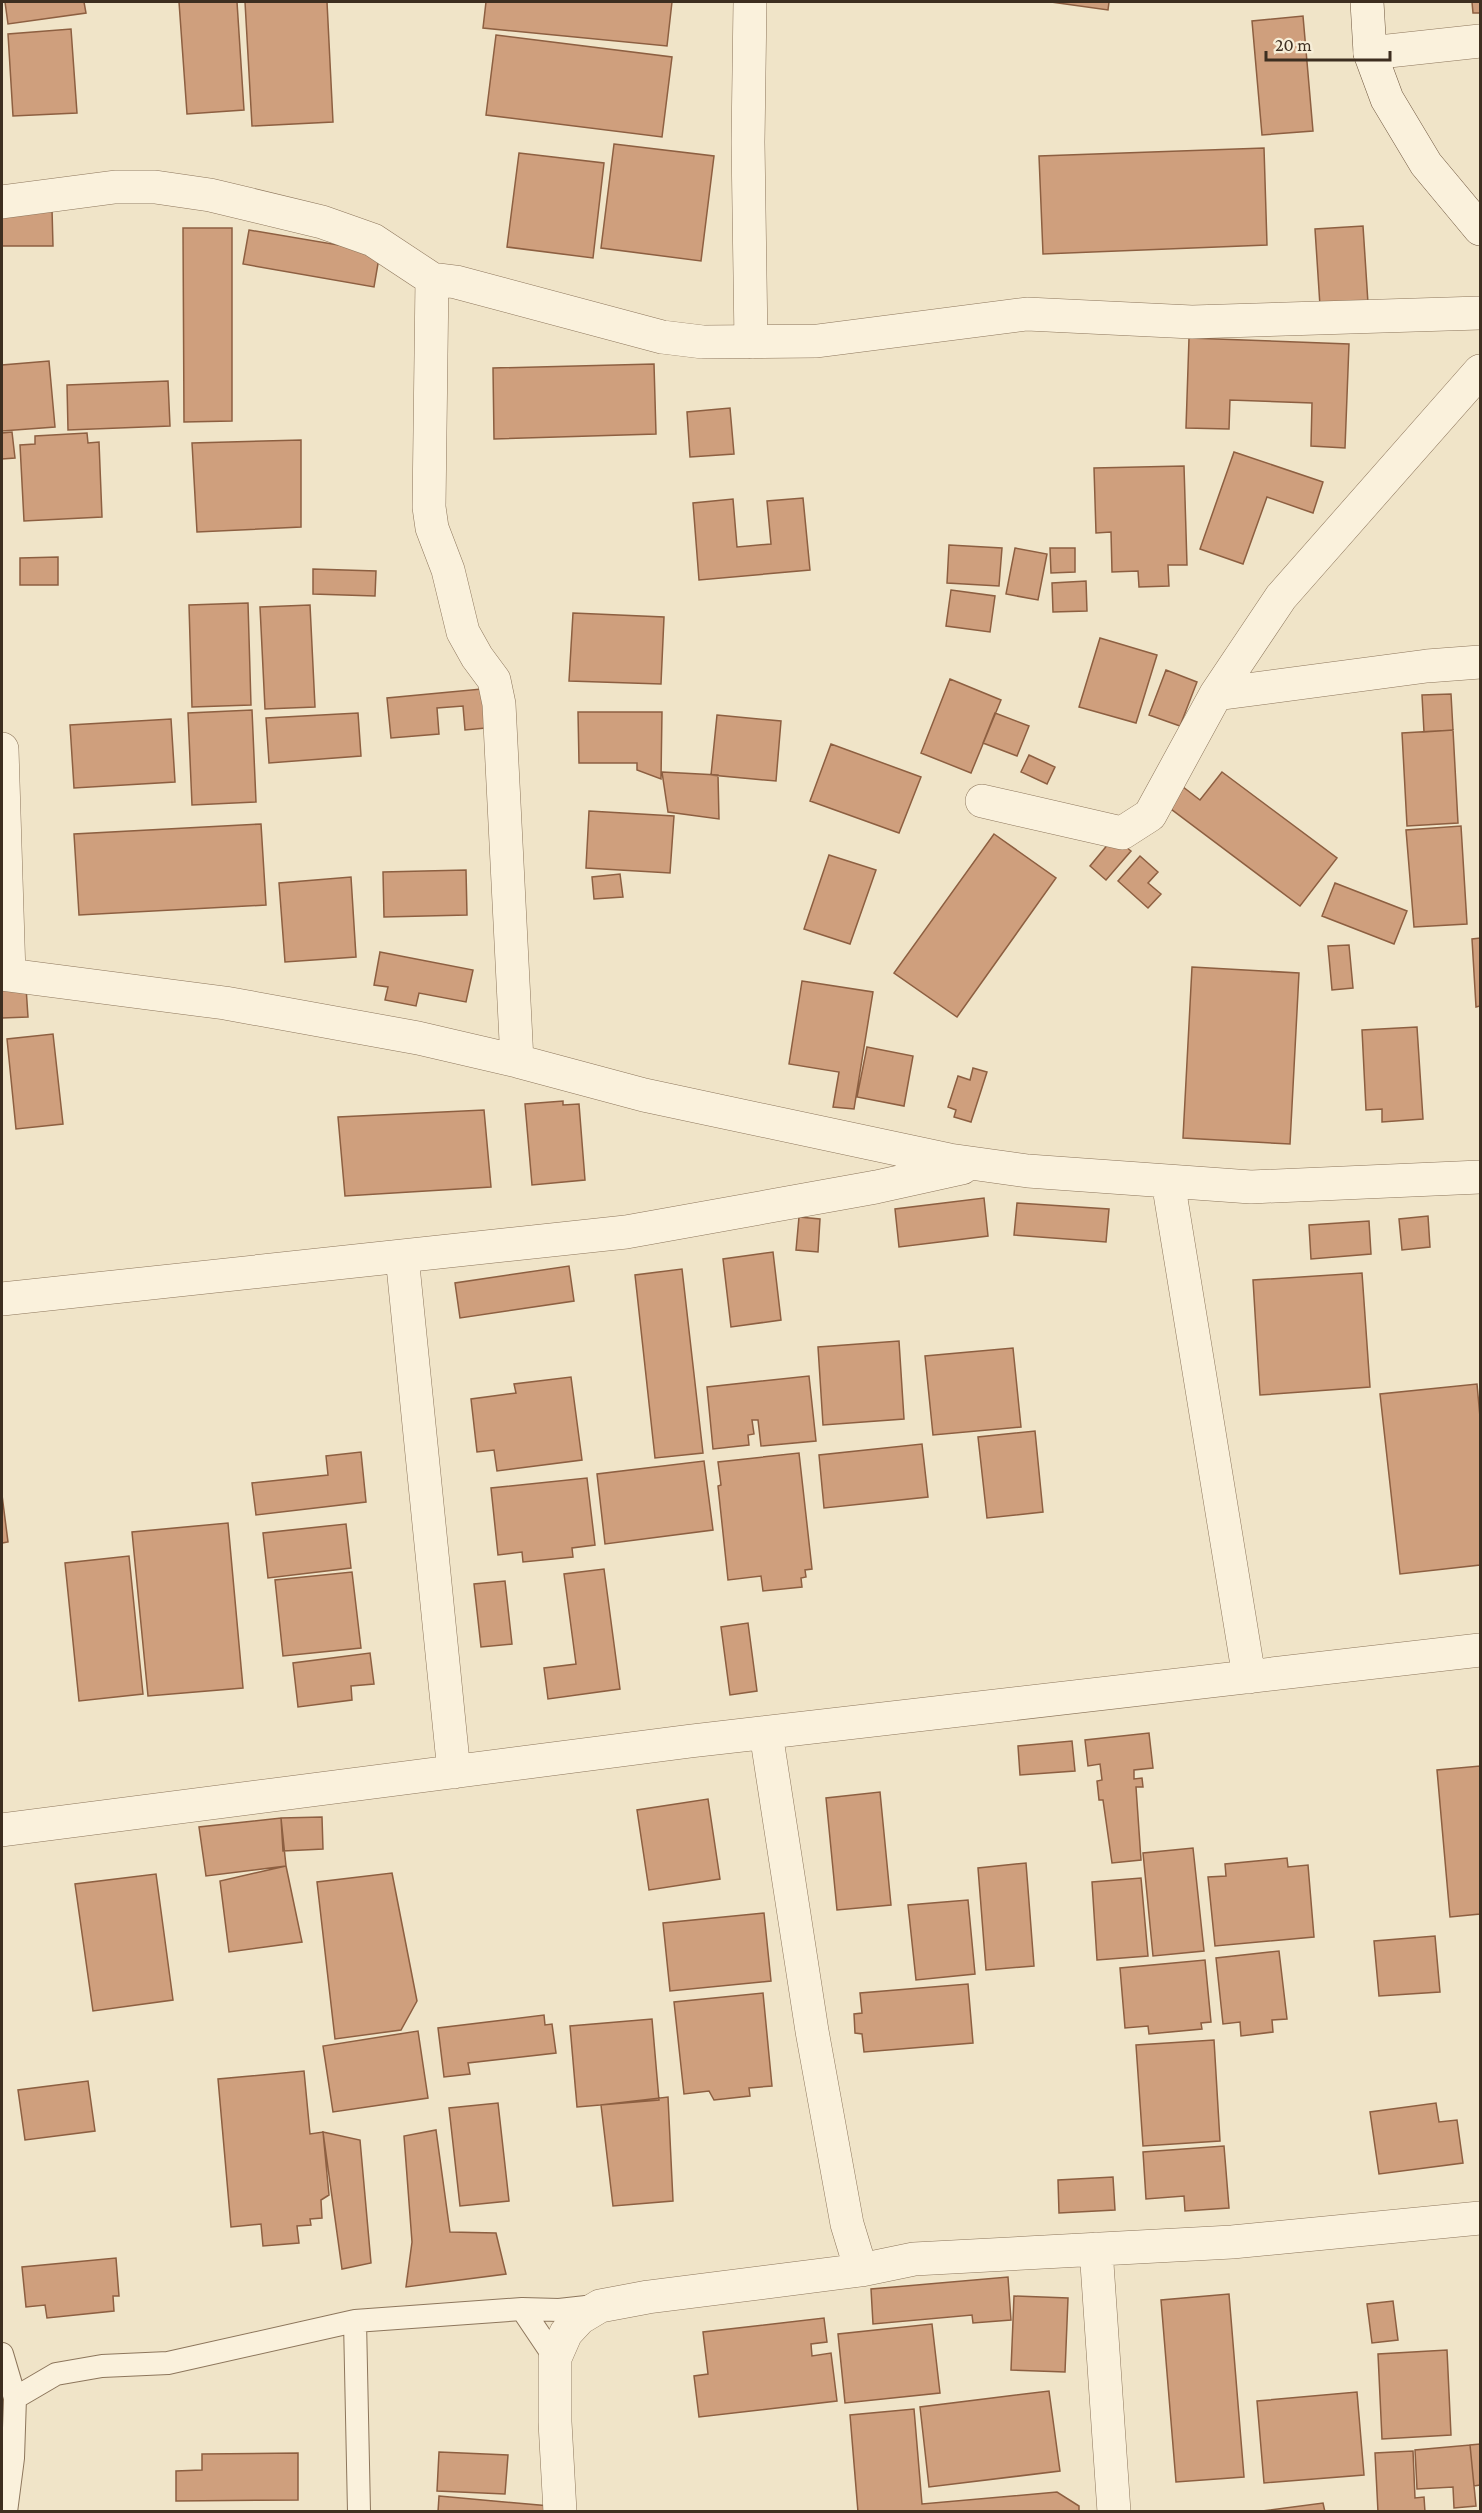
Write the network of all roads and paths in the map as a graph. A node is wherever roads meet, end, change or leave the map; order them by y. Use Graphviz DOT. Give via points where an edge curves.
graph roads {
  1 [pos="750,2"];
  2 [pos="1367,2"];
  3 [pos="1480,41"];
  4 [pos="1370,53"];
  5 [pos="2,202"];
  6 [pos="1480,229"];
  7 [pos="432,279"];
  8 [pos="1480,313"];
  9 [pos="751,342"];
  10 [pos="1480,371"];
  11 [pos="1480,662"];
  12 [pos="1216,694"];
  13 [pos="2,748"];
  14 [pos="982,801"];
  15 [pos="5,974"];
  16 [pos="517,1061"];
  17 [pos="977,1164"];
  18 [pos="1480,1177"];
  19 [pos="1168,1181"];
  20 [pos="402,1256"];
  21 [pos="2,1299"];
  22 [pos="1480,1650"];
  23 [pos="1249,1677"];
  24 [pos="766,1733"];
  25 [pos="454,1772"];
  26 [pos="2,1830"];
  27 [pos="1480,2218"];
  28 [pos="1096,2249"];
  29 [pos="861,2270"];
  30 [pos="600,2306"];
  31 [pos="522,2309"];
  32 [pos="355,2321"];
  33 [pos="2,2354"];
  34 [pos="555,2358"];
  35 [pos="15,2398"];
  36 [pos="6,2511"];
  37 [pos="359,2511"];
  38 [pos="560,2511"];
  39 [pos="1114,2511"];
  1 -- 9 [label="street"];
  2 -- 4 [label="street"];
  3 -- 4 [label="street"];
  4 -- 6 [label="street" via="1387,99 1426,164"];
  5 -- 7 [label="street" via="115,187 155,187 210,195 322,222 373,240"];
  7 -- 9 [label="street" via="662,337"];
  7 -- 16 [label="street" via="429,507 463,632 494,680 499,704"];
  8 -- 9 [label="street" via="1192,322 1027,314 817,341"];
  10 -- 12 [label="street" via="1281,597"];
  11 -- 12 [label="street"];
  12 -- 14 [label="street" via="1150,815 1122,834"];
  13 -- 15 [label="street"];
  15 -- 16 [label="street" via="225,1003 418,1038"];
  16 -- 17 [label="street" via="644,1095"];
  17 -- 19 [label="street"];
  17 -- 20 [label="street" via="876,1187 626,1232"];
  18 -- 19 [label="street" via="1251,1187"];
  19 -- 23 [label="street"];
  20 -- 21 [label="street"];
  20 -- 25 [label="street"];
  22 -- 23 [label="street"];
  23 -- 24 [label="street"];
  24 -- 25 [label="street"];
  24 -- 29 [label="street" via="812,2031 847,2224"];
  25 -- 26 [label="street"];
  27 -- 28 [label="street" via="1232,2242"];
  28 -- 29 [label="street" via="914,2259"];
  28 -- 39 [label="street"];
  29 -- 30 [label="street"];
  30 -- 31 [label="lane"];
  30 -- 34 [label="street" via="580,2318 566,2333"];
  31 -- 32 [label="lane"];
  31 -- 34 [label="lane"];
  32 -- 35 [label="lane" via="168,2363 102,2366 56,2374"];
  32 -- 37 [label="lane"];
  33 -- 35 [label="lane"];
  34 -- 38 [label="street"];
  35 -- 36 [label="lane"];
}
